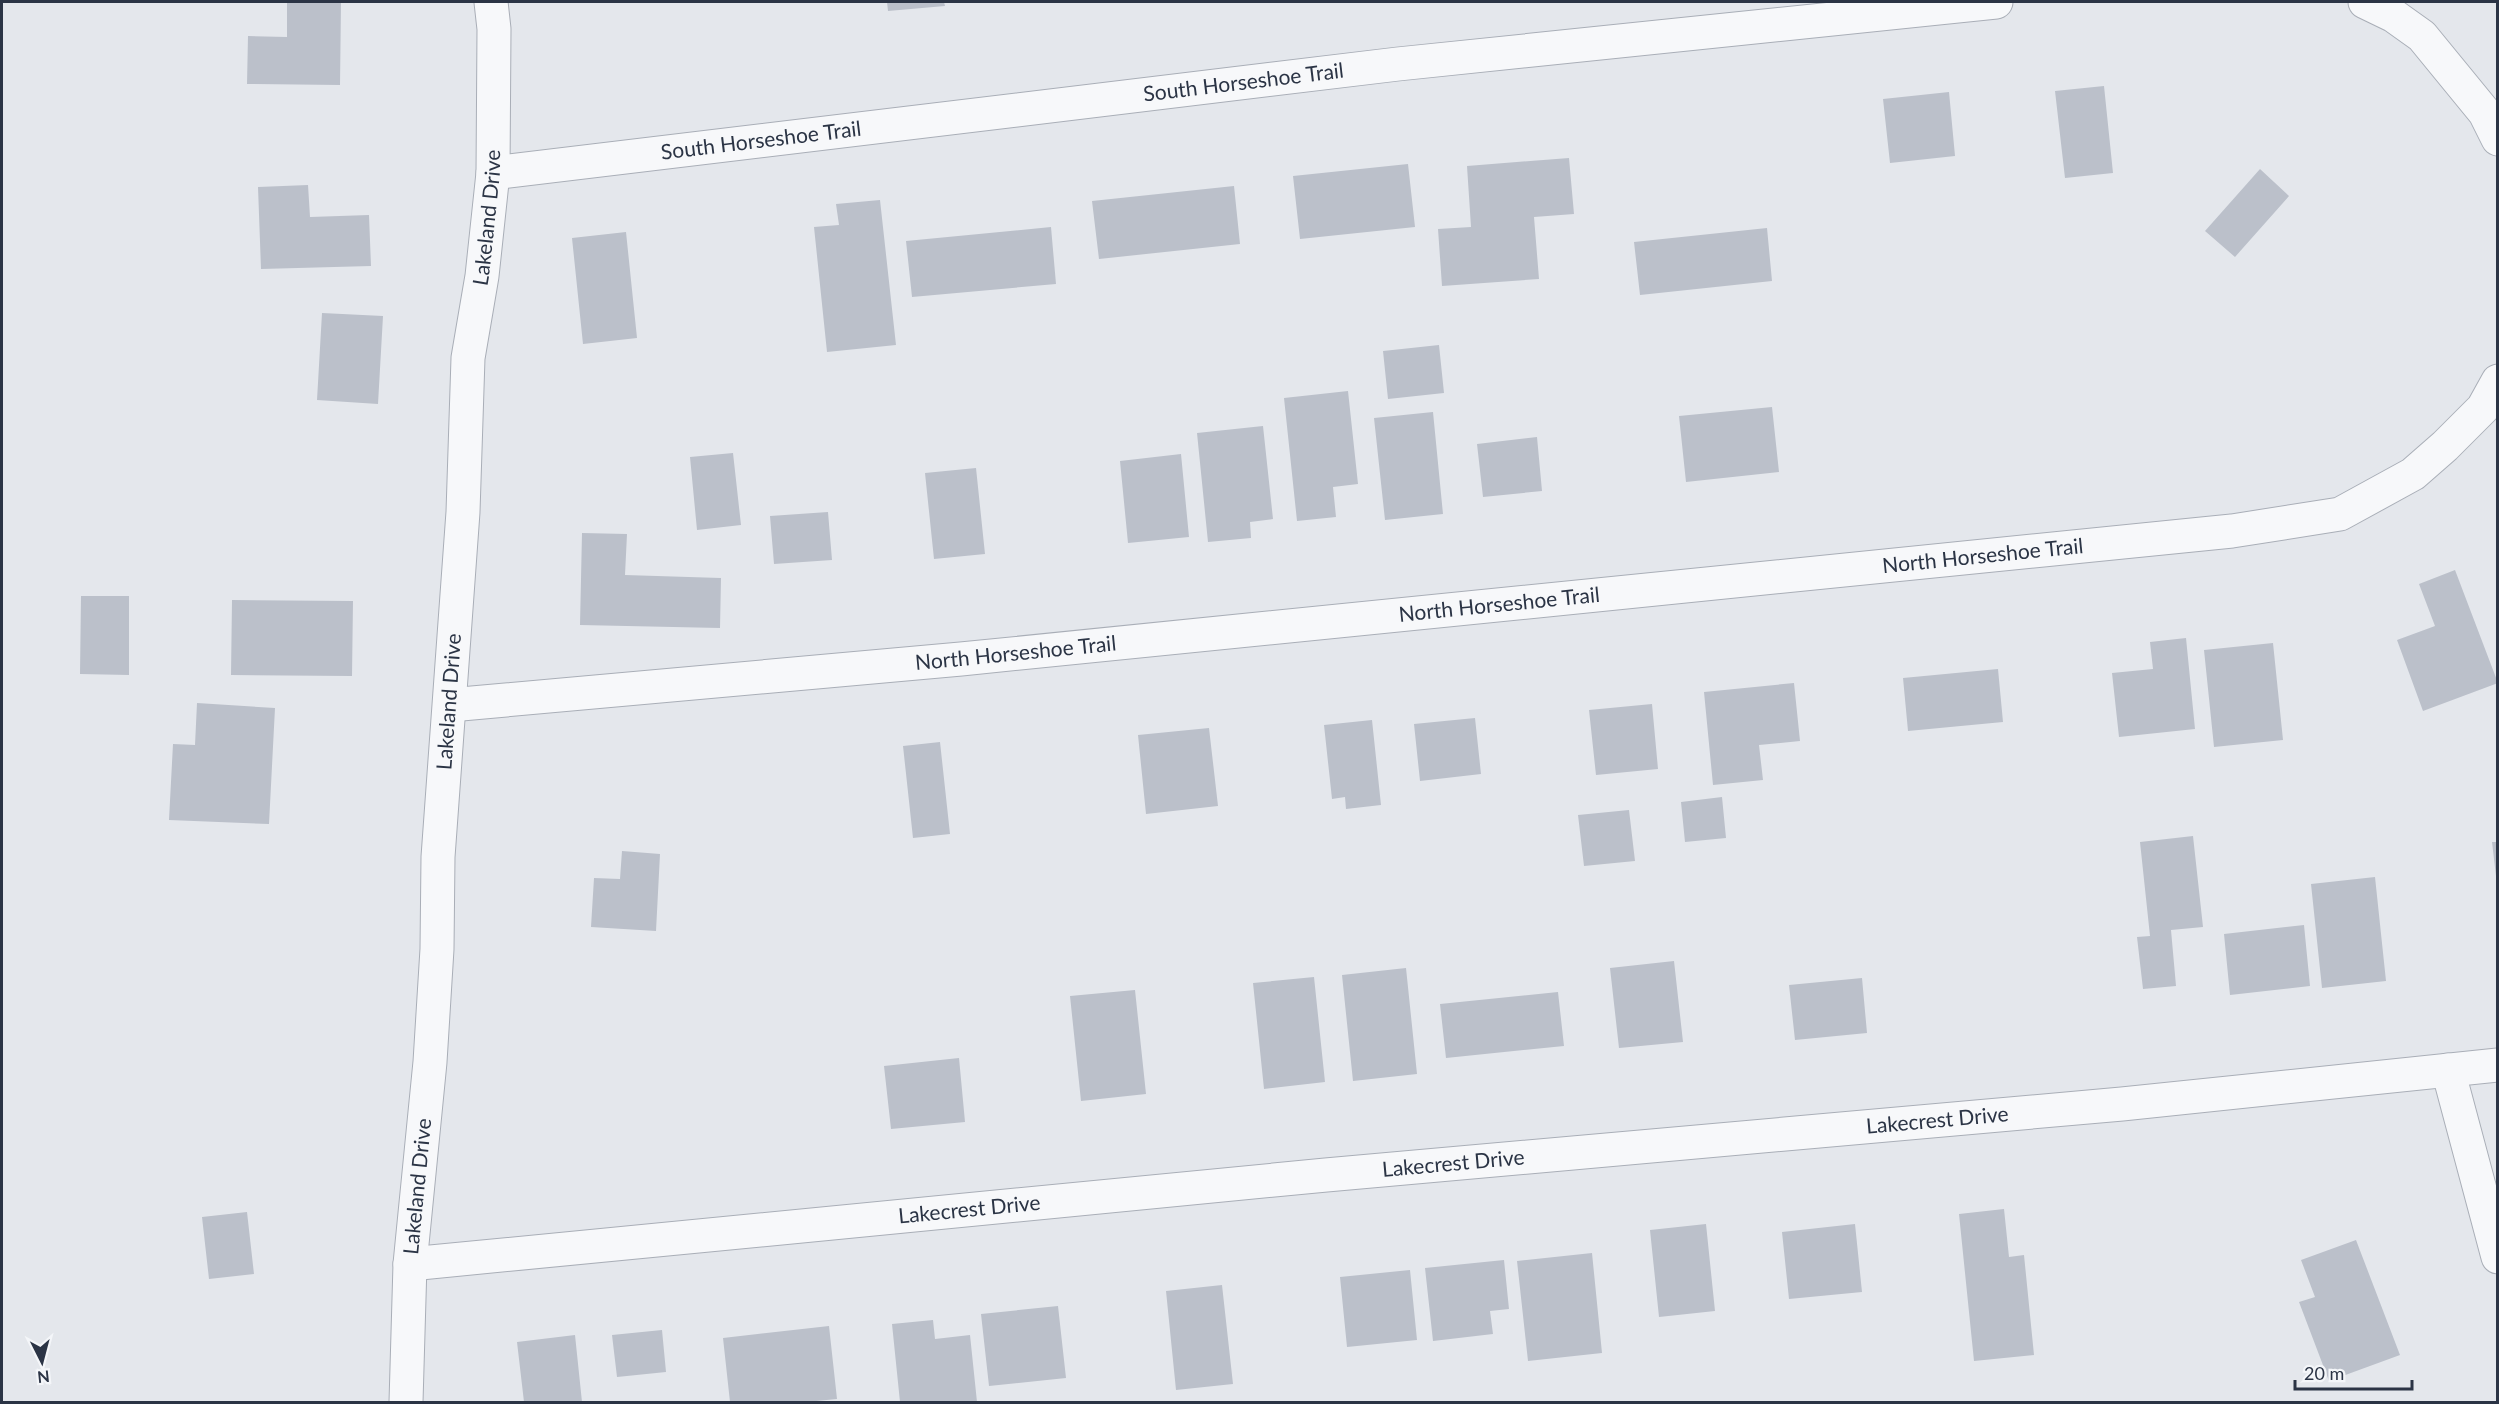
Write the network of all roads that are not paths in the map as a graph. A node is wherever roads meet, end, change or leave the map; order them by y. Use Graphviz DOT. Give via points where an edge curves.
graph roads {
  1 [pos="491,2"];
  2 [pos="1996,2"];
  3 [pos="2365,2"];
  4 [pos="2498,139"];
  5 [pos="493,173"];
  6 [pos="2498,381"];
  7 [pos="450,705"];
  8 [pos="2498,1065"];
  9 [pos="2448,1070"];
  10 [pos="2498,1257"];
  11 [pos="410,1264"];
  12 [pos="406,1402"];
  1 -- 5 [label="street, Lakeland Drive"];
  2 -- 5 [label="street, South Horseshoe Trail" via="1386,66"];
  3 -- 4 [label="street" via="2422,36 2485,113"];
  5 -- 7 [label="street, Lakeland Drive" via="468,358"];
  6 -- 7 [label="street, North Horseshoe Trail" via="2483,408 2413,474 2340,514 2232,531 973,658"];
  7 -- 11 [label="street, Lakeland Drive" via="438,857 430,1062"];
  8 -- 9 [label="street, Lakecrest Drive"];
  9 -- 10 [label="street"];
  9 -- 11 [label="street, Lakecrest Drive"];
  11 -- 12 [label="street, Lakeland Drive"];
}
